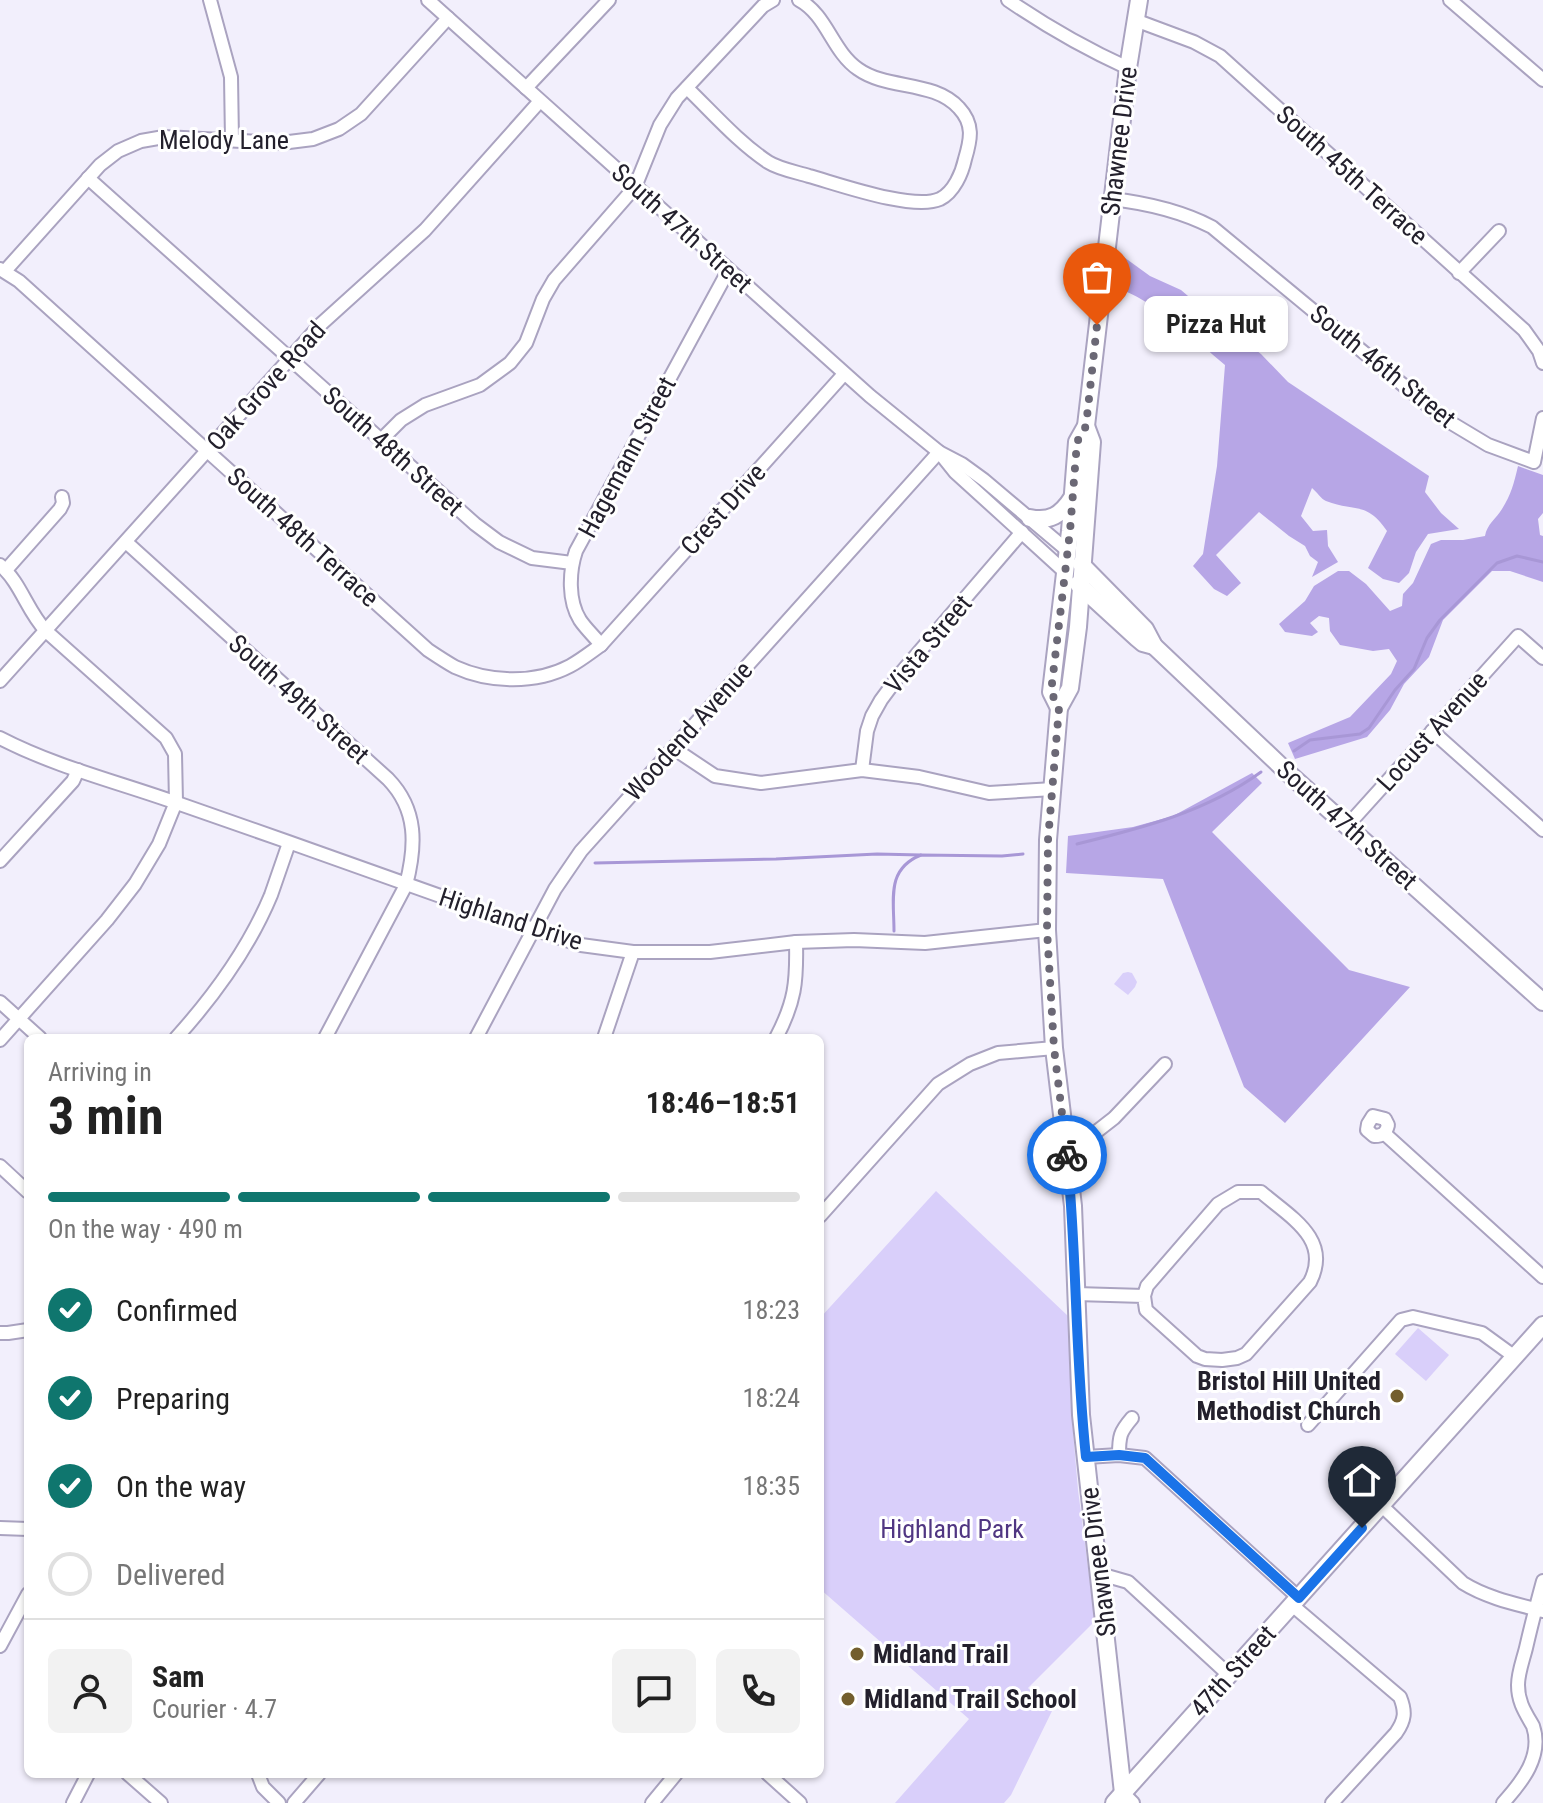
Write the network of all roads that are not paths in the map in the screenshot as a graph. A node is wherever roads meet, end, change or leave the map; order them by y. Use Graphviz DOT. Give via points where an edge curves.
graph roads {
  1 [pos="210,0"];
  2 [pos="609,0"];
  3 [pos="773,0"];
  4 [pos="799,0"];
  5 [pos="1008,0"];
  6 [pos="1139,0"];
  7 [pos="1450,0"];
  8 [pos="432,1"];
  9 [pos="448,18"];
  10 [pos="1135,20"];
  11 [pos="1128,68"];
  12 [pos="1543,80"];
  13 [pos="526,88"];
  14 [pos="687,88"];
  15 [pos="540,101"];
  16 [pos="232,140"];
  17 [pos="88,178"];
  18 [pos="635,187"];
  19 [pos="1112,199"];
  20 [pos="1499,231"];
  21 [pos="2,270"];
  22 [pos="728,271"];
  23 [pos="1459,273"];
  24 [pos="290,359"];
  25 [pos="1543,363"];
  26 [pos="844,374"];
  27 [pos="1543,418"];
  28 [pos="1086,426"];
  29 [pos="381,440"];
  30 [pos="207,451"];
  31 [pos="939,452"];
  32 [pos="62,497"];
  33 [pos="1072,498"];
  34 [pos="1026,525"];
  35 [pos="126,542"];
  36 [pos="1068,551"];
  37 [pos="572,563"];
  38 [pos="1084,566"];
  39 [pos="3,568"];
  40 [pos="1065,572"];
  41 [pos="1083,588"];
  42 [pos="1112,615"];
  43 [pos="1078,627"];
  44 [pos="46,631"];
  45 [pos="601,645"];
  46 [pos="1154,646"];
  47 [pos="1543,658"];
  48 [pos="0,681"];
  49 [pos="1059,708"];
  50 [pos="1432,731"];
  51 [pos="0,738"];
  52 [pos="673,748"];
  53 [pos="78,770"];
  54 [pos="862,770"];
  55 [pos="1053,789"];
  56 [pos="176,802"];
  57 [pos="1347,826"];
  58 [pos="1543,830"];
  59 [pos="289,843"];
  60 [pos="0,861"];
  61 [pos="406,885"];
  62 [pos="533,929"];
  63 [pos="1047,930"];
  64 [pos="796,942"];
  65 [pos="633,952"];
  66 [pos="0,1002"];
  67 [pos="1543,1002"];
  68 [pos="19,1019"];
  69 [pos="36,1034"];
  70 [pos="179,1034"];
  71 [pos="327,1034"];
  72 [pos="478,1034"];
  73 [pos="605,1034"];
  74 [pos="778,1034"];
  75 [pos="0,1040"];
  76 [pos="1054,1048"];
  77 [pos="1165,1064"];
  78 [pos="1385,1134"];
  79 [pos="1066,1144"];
  80 [pos="0,1166"];
  81 [pos="24,1188"];
  82 [pos="824,1212"];
  83 [pos="1543,1277"];
  84 [pos="1076,1294"];
  85 [pos="1144,1296"];
  86 [pos="1543,1325"];
  87 [pos="24,1331"];
  88 [pos="0,1333"];
  89 [pos="1515,1357"];
  90 [pos="1132,1418"];
  91 [pos="1308,1425"];
  92 [pos="1119,1455"];
  93 [pos="1086,1457"];
  94 [pos="1382,1506"];
  95 [pos="0,1528"];
  96 [pos="24,1529"];
  97 [pos="1100,1574"];
  98 [pos="1543,1581"];
  99 [pos="24,1601"];
  100 [pos="1296,1601"];
  101 [pos="1539,1610"];
  102 [pos="0,1646"];
  103 [pos="1229,1675"];
  104 [pos="1119,1749"];
  105 [pos="1149,1765"];
  106 [pos="86,1778"];
  107 [pos="133,1778"];
  108 [pos="260,1778"];
  109 [pos="316,1778"];
  110 [pos="673,1778"];
  111 [pos="772,1778"];
  112 [pos="1123,1800"];
  113 [pos="1335,1800"];
  114 [pos="73,1803"];
  115 [pos="161,1803"];
  116 [pos="279,1803"];
  117 [pos="294,1803"];
  118 [pos="652,1803"];
  119 [pos="800,1803"];
  120 [pos="1503,1803"];
  1 -- 16 [label="street" via="231,77"];
  2 -- 13 [label="street"];
  3 -- 14 [label="street"];
  4 -- 14 [label="street" via="814,10 856,68 930,91 959,108 972,132 962,171 941,198 909,201 771,164"];
  5 -- 11 [label="street"];
  6 -- 10 [label="main road, Shawnee Drive"];
  7 -- 12 [label="street"];
  8 -- 9 [label="street, South 47th Street"];
  9 -- 13 [label="street, South 47th Street"];
  9 -- 16 [label="street, Melody Lane" via="361,114 339,129 281,143"];
  10 -- 11 [label="main road, Shawnee Drive"];
  10 -- 23 [label="street, South 45th Terrace" via="1220,56"];
  11 -- 19 [label="main road, Shawnee Drive"];
  13 -- 15 [label="street, South 47th Street"];
  14 -- 18 [label="street" via="660,125"];
  15 -- 18 [label="street, South 47th Street"];
  15 -- 24 [label="street, Oak Grove Road" via="425,230 348,298"];
  16 -- 17 [label="street, Melody Lane" via="141,141 118,151"];
  17 -- 21 [label="street, Melody Lane"];
  17 -- 24 [label="street, South 48th Street"];
  18 -- 22 [label="street, South 47th Street"];
  18 -- 29 [label="street" via="554,280 526,343 510,363 480,385 425,405"];
  19 -- 27 [label="street, South 46th Street" via="1173,211 1212,227 1443,418 1488,445 1534,462"];
  19 -- 28 [label="main road, Shawnee Drive"];
  20 -- 23 [label="street"];
  21 -- 30 [label="street, South 48th Terrace"];
  22 -- 26 [label="street, South 47th Street"];
  22 -- 37 [label="street, Hagemann Street"];
  23 -- 25 [label="street, South 45th Terrace" via="1524,330"];
  24 -- 29 [label="street, South 48th Street"];
  24 -- 30 [label="street, Oak Grove Road"];
  26 -- 31 [label="street, South 47th Street"];
  26 -- 45 [label="street, Crest Drive"];
  28 -- 33 [label="main road, Shawnee Drive" via="1077,442"];
  28 -- 38 [label="main road, Shawnee Drive" via="1092,442"];
  29 -- 37 [label="street, South 48th Street" via="499,542 532,558"];
  30 -- 35 [label="street, Oak Grove Road"];
  30 -- 45 [label="street, South 48th Terrace" via="428,650 454,666 507,680 537,677 569,667"];
  31 -- 34 [label="street, South 47th Street" via="962,464"];
  31 -- 52 [label="street, Woodend Avenue"];
  32 -- 39 [label="street" via="60,509"];
  33 -- 34 [label="main road" via="1055,517"];
  33 -- 36 [label="main road, Shawnee Drive"];
  34 -- 36 [label="street, South 47th Street"];
  34 -- 40 [label="street, South 47th Street"];
  34 -- 54 [label="street, Vista Street" via="881,700 867,731"];
  35 -- 44 [label="street, Oak Grove Road"];
  35 -- 61 [label="street, South 49th Street" via="396,788 413,831"];
  36 -- 38 [label="main road, South 47th Street"];
  36 -- 40 [label="main road, Shawnee Drive"];
  37 -- 45 [label="street, Hagemann Street" via="571,592 579,619"];
  38 -- 41 [label="main road, Shawnee Drive"];
  38 -- 46 [label="main road, South 47th Street" via="1145,629"];
  39 -- 44 [label="street"];
  40 -- 41 [label="main road, South 47th Street"];
  40 -- 49 [label="main road, Shawnee Drive" via="1051,692"];
  41 -- 42 [label="main road, South 47th Street"];
  41 -- 43 [label="main road, Shawnee Drive"];
  42 -- 43 [label="main road" via="1099,612"];
  42 -- 46 [label="main road, South 47th Street" via="1143,643"];
  43 -- 49 [label="main road, Shawnee Drive" via="1070,688"];
  44 -- 48 [label="street, Oak Grove Road"];
  44 -- 56 [label="street" via="166,738 175,754"];
  46 -- 57 [label="main road, South 47th Street"];
  47 -- 50 [label="street, Locust Avenue" via="1518,636"];
  49 -- 55 [label="main road, Shawnee Drive"];
  50 -- 57 [label="street, Locust Avenue"];
  50 -- 58 [label="street"];
  51 -- 53 [label="street, Highland Drive"];
  52 -- 54 [label="street" via="715,776 761,783"];
  52 -- 62 [label="street, Woodend Avenue" via="581,851"];
  53 -- 56 [label="street, Highland Drive"];
  53 -- 60 [label="street"];
  54 -- 55 [label="street" via="989,793"];
  55 -- 63 [label="main road, Shawnee Drive"];
  56 -- 59 [label="street, Highland Drive"];
  56 -- 68 [label="street" via="135,884"];
  57 -- 67 [label="main road, South 47th Street"];
  59 -- 61 [label="street, Highland Drive"];
  59 -- 70 [label="street" via="250,937"];
  61 -- 62 [label="street, Highland Drive"];
  61 -- 71 [label="street"];
  62 -- 65 [label="street, Highland Drive" via="581,945"];
  62 -- 72 [label="street, Woodend Avenue"];
  63 -- 64 [label="street, Highland Drive" via="925,943"];
  63 -- 76 [label="main road, Shawnee Drive"];
  64 -- 65 [label="street, Highland Drive" via="710,952"];
  64 -- 74 [label="street" via="797,978 789,1015"];
  65 -- 73 [label="street"];
  66 -- 68 [label="street"];
  68 -- 69 [label="street"];
  68 -- 75 [label="street"];
  76 -- 79 [label="main road, Shawnee Drive"];
  76 -- 82 [label="street" via="998,1053 938,1084"];
  77 -- 79 [label="street" via="1114,1118"];
  78 -- 83 [label="street"];
  79 -- 84 [label="main road, Shawnee Drive"];
  80 -- 81 [label="street"];
  84 -- 85 [label="street"];
  84 -- 93 [label="main road, Shawnee Drive"];
  85 -- 85 [label="street" via="1218,1204 1238,1192 1261,1192 1306,1231 1314,1245 1317,1261 1310,1282 1237,1358 1197,1356 1146,1310"];
  86 -- 89 [label="main road, 47th Street"];
  87 -- 88 [label="street"];
  89 -- 91 [label="street" via="1482,1333 1413,1317 1401,1320"];
  89 -- 94 [label="main road, 47th Street"];
  90 -- 92 [label="street" via="1121,1430"];
  92 -- 93 [label="street"];
  92 -- 100 [label="street" via="1145,1458"];
  93 -- 97 [label="main road, Shawnee Drive"];
  94 -- 100 [label="main road, 47th Street"];
  94 -- 101 [label="street" via="1463,1583"];
  95 -- 96 [label="street"];
  97 -- 103 [label="street" via="1128,1582"];
  97 -- 104 [label="main road, Shawnee Drive"];
  98 -- 101 [label="street"];
  99 -- 102 [label="street"];
  100 -- 103 [label="main road, 47th Street"];
  100 -- 113 [label="street" via="1400,1697 1405,1708 1396,1733"];
  101 -- 120 [label="street" via="1518,1684 1522,1707 1535,1730 1535,1761"];
  103 -- 105 [label="main road, 47th Street"];
  104 -- 105 [label="main road" via="1138,1766"];
  104 -- 112 [label="main road, Shawnee Drive"];
  105 -- 112 [label="main road, 47th Street"];
  106 -- 114 [label="street"];
  107 -- 115 [label="street"];
  108 -- 116 [label="street"];
  109 -- 117 [label="street"];
  110 -- 118 [label="street"];
  111 -- 119 [label="street"];
}
